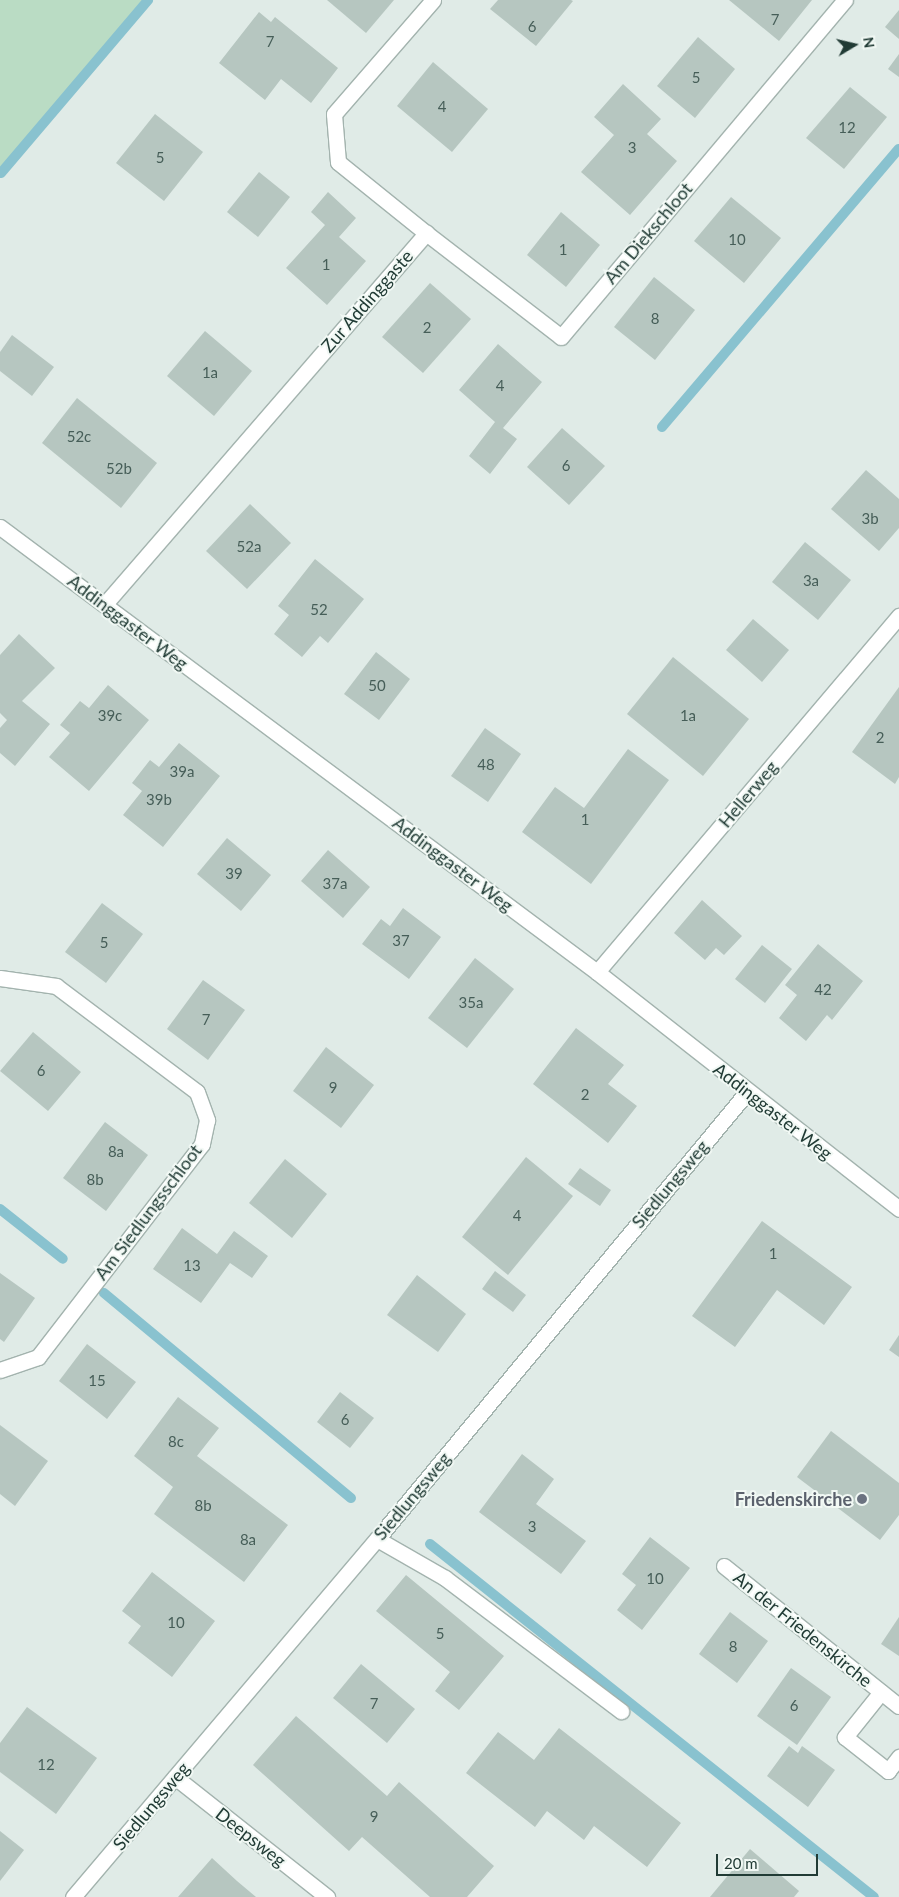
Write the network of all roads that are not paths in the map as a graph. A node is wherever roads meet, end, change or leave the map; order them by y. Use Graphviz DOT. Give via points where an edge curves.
graph roads {
  1 [pos="434,0"];
  2 [pos="845,0"];
  3 [pos="426,232"];
  4 [pos="0,527"];
  5 [pos="105,604"];
  6 [pos="899,616"];
  7 [pos="597,972"];
  8 [pos="0,978"];
  9 [pos="746,1092"];
  10 [pos="899,1209"];
  11 [pos="0,1370"];
  12 [pos="377,1540"];
  13 [pos="724,1566"];
  14 [pos="881,1692"];
  15 [pos="899,1706"];
  16 [pos="621,1711"];
  17 [pos="899,1757"];
  18 [pos="175,1777"];
  19 [pos="73,1897"];
  20 [pos="327,1897"];
  1 -- 3 [label="street, Zur Addinggaste" via="334,114 338,162"];
  2 -- 3 [label="street, Am Diekschloot" via="561,337"];
  3 -- 5 [label="street, Zur Addinggaste"];
  4 -- 5 [label="street, Addinggaster Weg"];
  5 -- 7 [label="street, Addinggaster Weg"];
  6 -- 7 [label="street, Hellerweg"];
  7 -- 9 [label="street, Addinggaster Weg"];
  8 -- 11 [label="street, Am Siedlungsschloot" via="56,986 197,1092 207,1120 202,1144 38,1357"];
  9 -- 10 [label="street, Addinggaster Weg"];
  9 -- 12 [label="street, Siedlungsweg"];
  12 -- 16 [label="street" via="445,1578"];
  12 -- 18 [label="street, Siedlungsweg"];
  13 -- 14 [label="street, An der Friedenskirche"];
  14 -- 15 [label="street, An der Friedenskirche"];
  14 -- 17 [label="street, An der Friedenskirche" via="845,1737 888,1771"];
  18 -- 19 [label="street, Siedlungsweg"];
  18 -- 20 [label="street, Deepsweg"];
}
